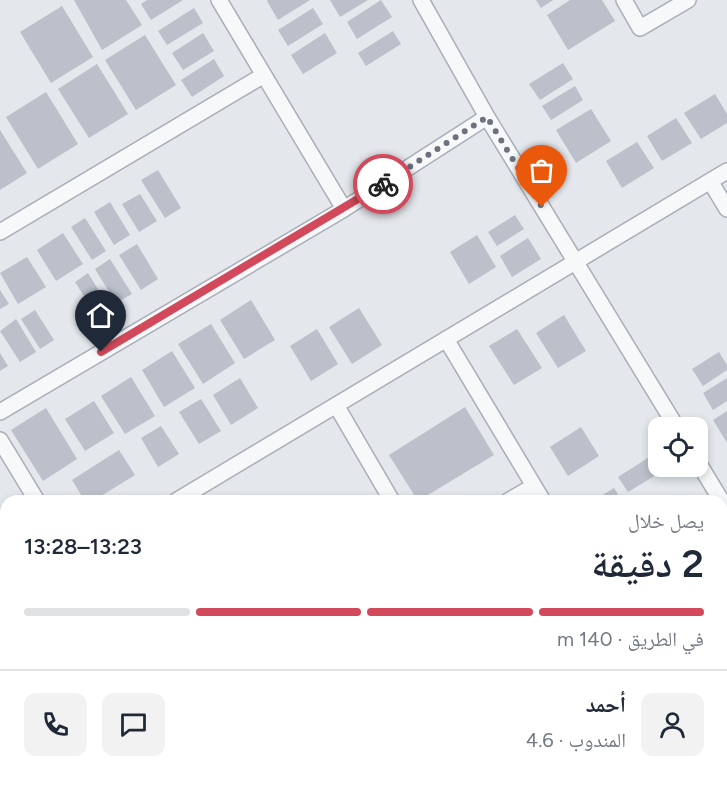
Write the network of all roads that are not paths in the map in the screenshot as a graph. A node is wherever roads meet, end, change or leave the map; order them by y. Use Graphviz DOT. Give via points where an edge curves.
graph roads {
  1 [pos="219,0"];
  2 [pos="421,0"];
  3 [pos="624,0"];
  4 [pos="688,0"];
  5 [pos="264,75"];
  6 [pos="487,117"];
  7 [pos="727,171"];
  8 [pos="710,181"];
  9 [pos="344,209"];
  10 [pos="727,209"];
  11 [pos="0,232"];
  12 [pos="575,262"];
  13 [pos="446,339"];
  14 [pos="336,405"];
  15 [pos="0,412"];
  16 [pos="670,417"];
  17 [pos="0,440"];
  18 [pos="707,477"];
  19 [pos="534,486"];
  20 [pos="33,495"];
  21 [pos="186,495"];
  22 [pos="388,495"];
  23 [pos="518,495"];
  24 [pos="539,495"];
  25 [pos="718,495"];
  1 -- 5 [label="street"];
  2 -- 6 [label="street"];
  3 -- 4 [label="street" via="640,28"];
  5 -- 9 [label="street"];
  5 -- 11 [label="street"];
  6 -- 9 [label="street"];
  6 -- 12 [label="street"];
  7 -- 8 [label="street"];
  8 -- 10 [label="street"];
  8 -- 12 [label="street"];
  9 -- 15 [label="street"];
  12 -- 13 [label="street"];
  12 -- 16 [label="street"];
  13 -- 14 [label="street"];
  13 -- 19 [label="street"];
  14 -- 21 [label="street"];
  14 -- 22 [label="street"];
  17 -- 20 [label="street"];
  18 -- 25 [label="street"];
  19 -- 23 [label="street"];
  19 -- 24 [label="street"];
}
